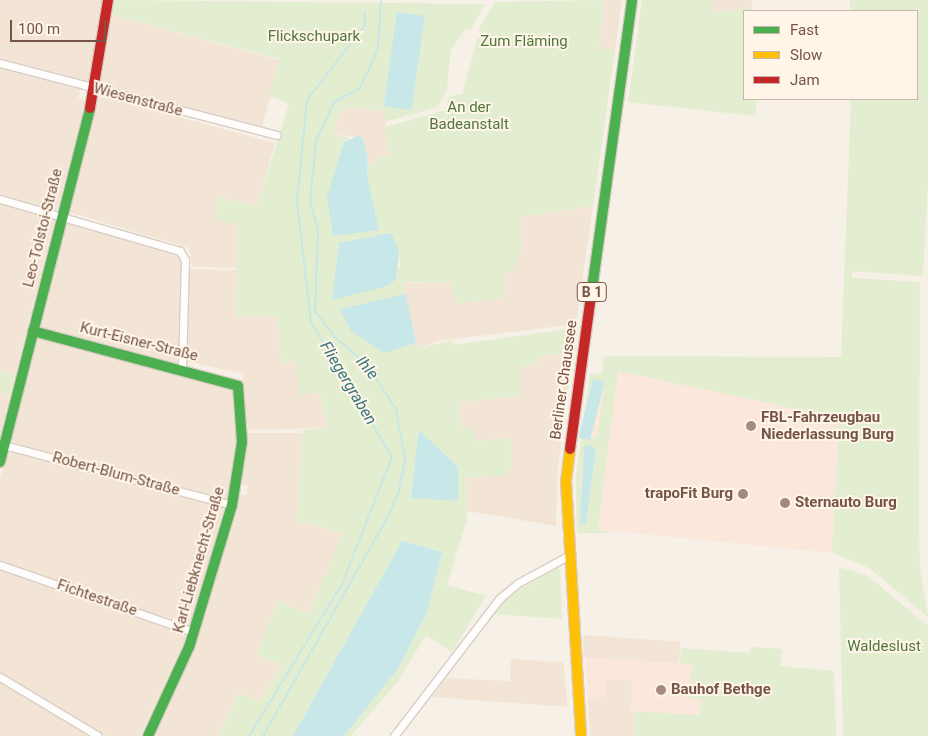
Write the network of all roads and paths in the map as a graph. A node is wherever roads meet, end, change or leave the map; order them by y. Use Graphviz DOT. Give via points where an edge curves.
graph roads {
  1 [pos="108,0"];
  2 [pos="632,0"];
  3 [pos="0,63"];
  4 [pos="94,88"];
  5 [pos="277,135"];
  6 [pos="0,199"];
  7 [pos="62,216"];
  8 [pos="33,331"];
  9 [pos="182,369"];
  10 [pos="237,384"];
  11 [pos="2,444"];
  12 [pos="0,462"];
  13 [pos="232,505"];
  14 [pos="568,556"];
  15 [pos="0,565"];
  16 [pos="194,632"];
  17 [pos="0,677"];
  18 [pos="98,736"];
  19 [pos="148,736"];
  20 [pos="394,736"];
  21 [pos="581,736"];
  1 -- 4 [label="street, Leo-Tolstoi-Straße"];
  2 -- 14 [label="street, Berliner Chaussee / B 1" via="568,464"];
  3 -- 4 [label="street, Wiesenstraße"];
  4 -- 5 [label="street, Wiesenstraße"];
  4 -- 7 [label="street, Leo-Tolstoi-Straße"];
  6 -- 7 [label="street"];
  7 -- 8 [label="street, Leo-Tolstoi-Straße"];
  7 -- 9 [label="street" via="182,253"];
  8 -- 9 [label="street, Kurt-Eisner-Straße"];
  8 -- 11 [label="street, Leo-Tolstoi-Straße"];
  9 -- 10 [label="street, Kurt-Eisner-Straße"];
  10 -- 13 [label="street, Karl-Liebknecht-Straße" via="242,442"];
  11 -- 12 [label="street, Leo-Tolstoi-Straße"];
  11 -- 13 [label="street, Robert-Blum-Straße"];
  13 -- 16 [label="street, Karl-Liebknecht-Straße"];
  14 -- 20 [label="street" via="518,583 499,599"];
  14 -- 21 [label="street, Berliner Chaussee / B 1"];
  15 -- 16 [label="street, Fichtestraße"];
  16 -- 19 [label="street, Karl-Liebknecht-Straße"];
  17 -- 18 [label="street"];
}
